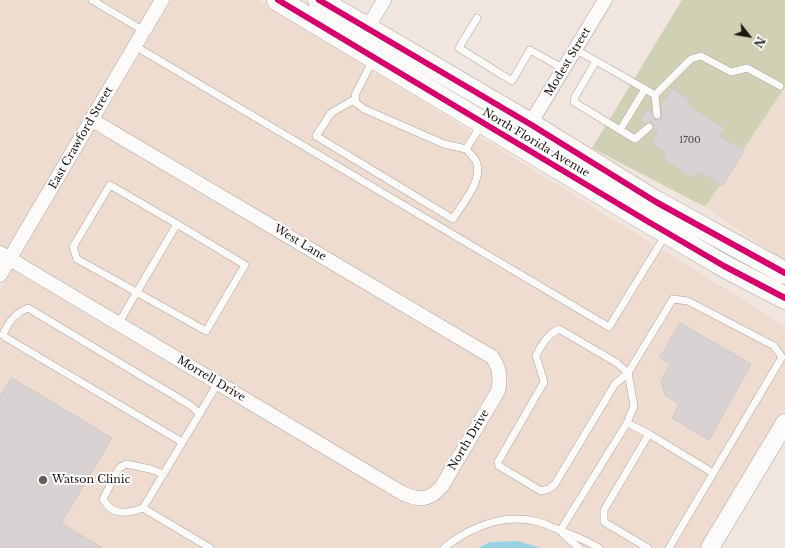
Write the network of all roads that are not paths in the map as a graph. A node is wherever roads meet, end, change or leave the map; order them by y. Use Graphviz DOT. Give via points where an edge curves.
graph roads {
  1 [pos="92,0"];
  2 [pos="162,0"];
  3 [pos="278,0"];
  4 [pos="301,0"];
  5 [pos="320,0"];
  6 [pos="384,0"];
  7 [pos="604,0"];
  8 [pos="348,17"];
  9 [pos="477,18"];
  10 [pos="367,29"];
  11 [pos="144,31"];
  12 [pos="134,46"];
  13 [pos="575,49"];
  14 [pos="375,58"];
  15 [pos="596,61"];
  16 [pos="564,69"];
  17 [pos="403,75"];
  18 [pos="780,86"];
  19 [pos="645,89"];
  20 [pos="655,95"];
  21 [pos="355,99"];
  22 [pos="657,115"];
  23 [pos="92,120"];
  24 [pos="483,123"];
  25 [pos="530,124"];
  26 [pos="649,127"];
  27 [pos="620,130"];
  28 [pos="466,149"];
  29 [pos="177,224"];
  30 [pos="667,233"];
  31 [pos="5,256"];
  32 [pos="785,273"];
  33 [pos="0,275"];
  34 [pos="137,292"];
  35 [pos="785,298"];
  36 [pos="118,324"];
  37 [pos="628,373"];
  38 [pos="500,374"];
  39 [pos="218,383"];
  40 [pos="200,414"];
  41 [pos="785,422"];
  42 [pos="627,423"];
  43 [pos="650,434"];
  44 [pos="182,442"];
  45 [pos="713,473"];
  46 [pos="163,474"];
  47 [pos="425,498"];
  48 [pos="143,508"];
  49 [pos="560,531"];
  50 [pos="210,548"];
  51 [pos="444,548"];
  52 [pos="579,548"];
  53 [pos="599,548"];
  54 [pos="648,548"];
  55 [pos="669,548"];
  56 [pos="710,548"];
  1 -- 11 [label="lane"];
  2 -- 11 [label="street, East Crawford Street"];
  3 -- 14 [label="main road, North Florida Avenue"];
  4 -- 8 [label="main road" via="323,12"];
  5 -- 8 [label="main road, North Florida Avenue"];
  6 -- 10 [label="street"];
  7 -- 13 [label="street, Modest Street"];
  8 -- 10 [label="main road, North Florida Avenue"];
  9 -- 16 [label="lane" via="459,48 512,81 530,50"];
  10 -- 25 [label="main road, North Florida Avenue"];
  11 -- 12 [label="street, East Crawford Street"];
  12 -- 23 [label="street, East Crawford Street"];
  12 -- 30 [label="lane" via="609,327"];
  13 -- 15 [label="lane"];
  13 -- 16 [label="street, Modest Street"];
  14 -- 17 [label="main road, North Florida Avenue"];
  14 -- 21 [label="lane" via="354,95"];
  15 -- 19 [label="lane"];
  15 -- 27 [label="lane" via="574,102"];
  16 -- 25 [label="street, Modest Street"];
  17 -- 24 [label="main road, North Florida Avenue"];
  17 -- 25 [label="main road" via="438,84 519,130 526,129"];
  18 -- 20 [label="lane" via="747,68 731,72 701,56 691,59"];
  19 -- 20 [label="lane"];
  19 -- 27 [label="lane"];
  20 -- 22 [label="lane"];
  21 -- 28 [label="lane" via="364,109 444,144"];
  21 -- 28 [label="lane" via="331,113 316,136 453,219 476,180 478,170 476,160"];
  23 -- 31 [label="street, East Crawford Street"];
  23 -- 38 [label="street, West Lane" via="492,357"];
  24 -- 28 [label="lane"];
  24 -- 30 [label="main road, North Florida Avenue"];
  25 -- 32 [label="main road, North Florida Avenue" via="656,202"];
  26 -- 27 [label="lane" via="635,139"];
  29 -- 34 [label="lane"];
  29 -- 34 [label="lane" via="110,185 73,247 78,259"];
  29 -- 34 [label="lane" via="245,265 241,272 206,331"];
  30 -- 35 [label="main road, North Florida Avenue"];
  31 -- 33 [label="street, East Crawford Street"];
  31 -- 36 [label="street, Morrell Drive"];
  34 -- 36 [label="lane"];
  36 -- 39 [label="street, Morrell Drive"];
  37 -- 37 [label="lane" via="618,362 559,329 550,334 536,356 544,382 498,462 499,466 541,491 549,489 615,384"];
  37 -- 42 [label="lane" via="634,406"];
  37 -- 45 [label="lane" via="673,299 688,301 774,346 782,357"];
  38 -- 47 [label="street, North Drive" via="498,391 442,486"];
  39 -- 40 [label="lane"];
  39 -- 47 [label="street, Morrell Drive" via="402,493 415,499"];
  40 -- 44 [label="lane"];
  40 -- 44 [label="lane" via="190,405 28,308 19,311 6,328 3,335 5,337"];
  41 -- 56 [label="street"];
  42 -- 43 [label="lane"];
  42 -- 49 [label="lane"];
  43 -- 45 [label="lane"];
  43 -- 54 [label="lane" via="604,510 604,522"];
  44 -- 46 [label="lane"];
  45 -- 55 [label="lane"];
  46 -- 48 [label="lane"];
  46 -- 48 [label="lane" via="126,464 119,468 104,494 103,499 107,506 116,512 128,513"];
  48 -- 50 [label="lane"];
  49 -- 51 [label="lane" via="539,522 511,519 484,524 459,536"];
  49 -- 52 [label="lane"];
  49 -- 53 [label="lane"];
}
